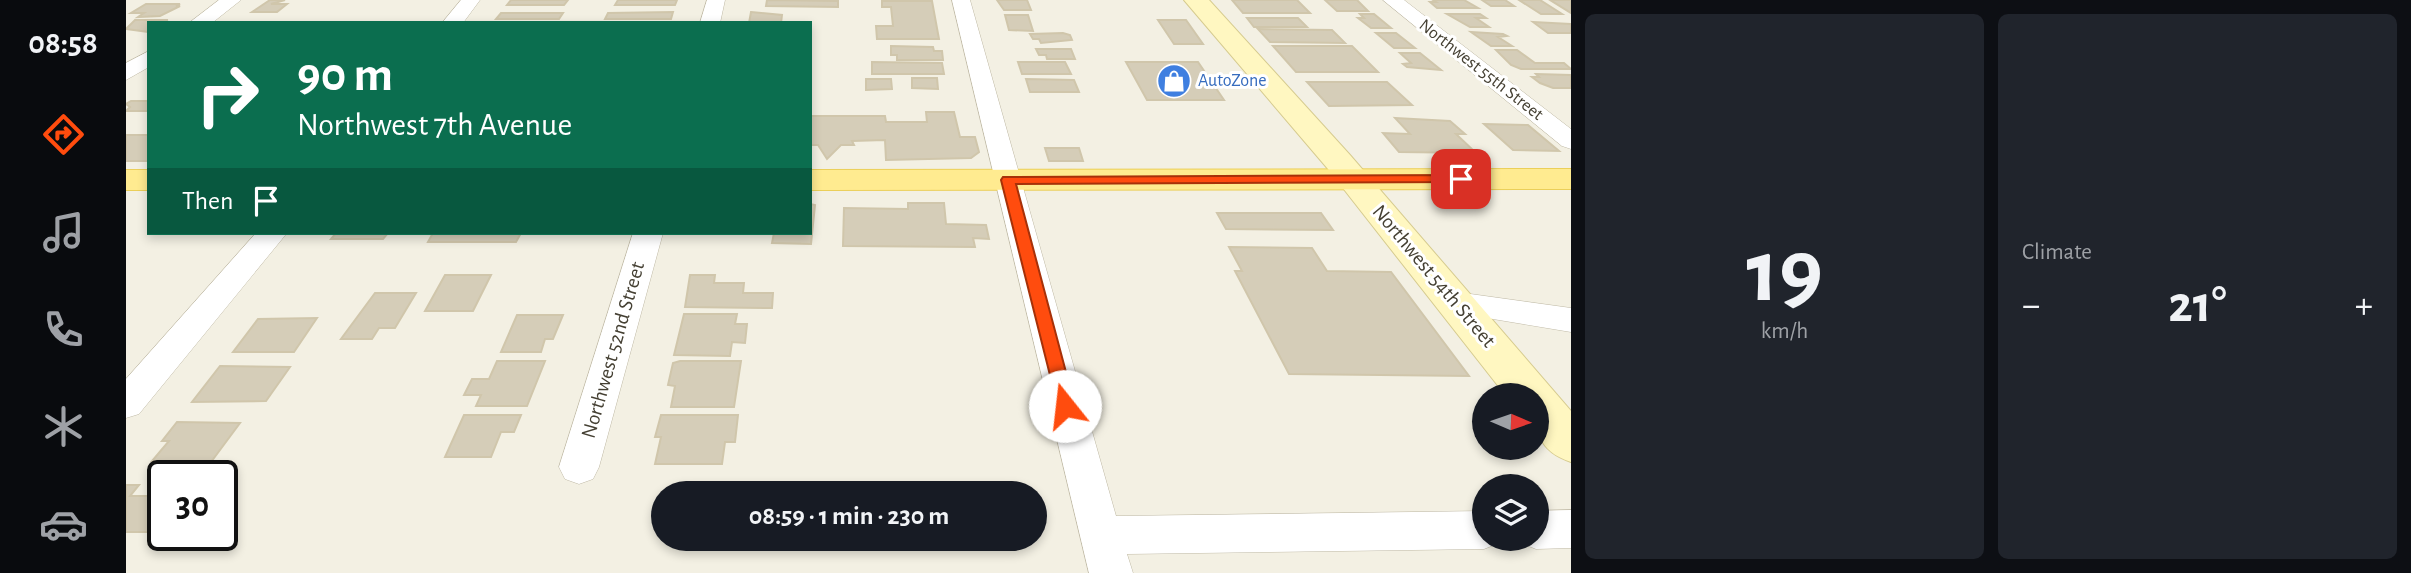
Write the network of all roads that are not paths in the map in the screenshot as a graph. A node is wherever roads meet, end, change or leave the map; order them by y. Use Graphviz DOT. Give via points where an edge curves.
graph roads {
  1 [pos="232,0"];
  2 [pos="471,0"];
  3 [pos="716,0"];
  4 [pos="961,0"];
  5 [pos="1196,0"];
  6 [pos="1392,0"];
  7 [pos="202,21"];
  8 [pos="454,21"];
  9 [pos="711,21"];
  10 [pos="147,58"];
  11 [pos="126,73"];
  12 [pos="1571,141"];
  13 [pos="1571,179"];
  14 [pos="126,180"];
  15 [pos="147,180"];
  16 [pos="812,180"];
  17 [pos="1008,180"];
  18 [pos="1354,180"];
  19 [pos="270,235"];
  20 [pos="647,235"];
  21 [pos="1456,303"];
  22 [pos="1571,320"];
  23 [pos="1521,383"];
  24 [pos="126,404"];
  25 [pos="1549,417"];
  26 [pos="1571,443"];
  27 [pos="579,467"];
  28 [pos="1571,529"];
  29 [pos="1549,530"];
  30 [pos="1472,531"];
  31 [pos="1106,554"];
  1 -- 7 [label="street"];
  2 -- 8 [label="street"];
  3 -- 9 [label="street"];
  4 -- 17 [label="street"];
  5 -- 18 [label="main road, Northwest 54th Street"];
  6 -- 12 [label="street, Northwest 55th Street"];
  10 -- 11 [label="street"];
  13 -- 18 [label="main road"];
  14 -- 15 [label="main road"];
  16 -- 17 [label="main road"];
  17 -- 18 [label="main road"];
  17 -- 31 [label="street"];
  18 -- 21 [label="main road, Northwest 54th Street"];
  19 -- 24 [label="street"];
  20 -- 27 [label="street, Northwest 52nd Street"];
  21 -- 22 [label="street"];
  21 -- 23 [label="main road, Northwest 54th Street"];
  25 -- 26 [label="main road"];
  28 -- 29 [label="street"];
  30 -- 31 [label="street"];
}
